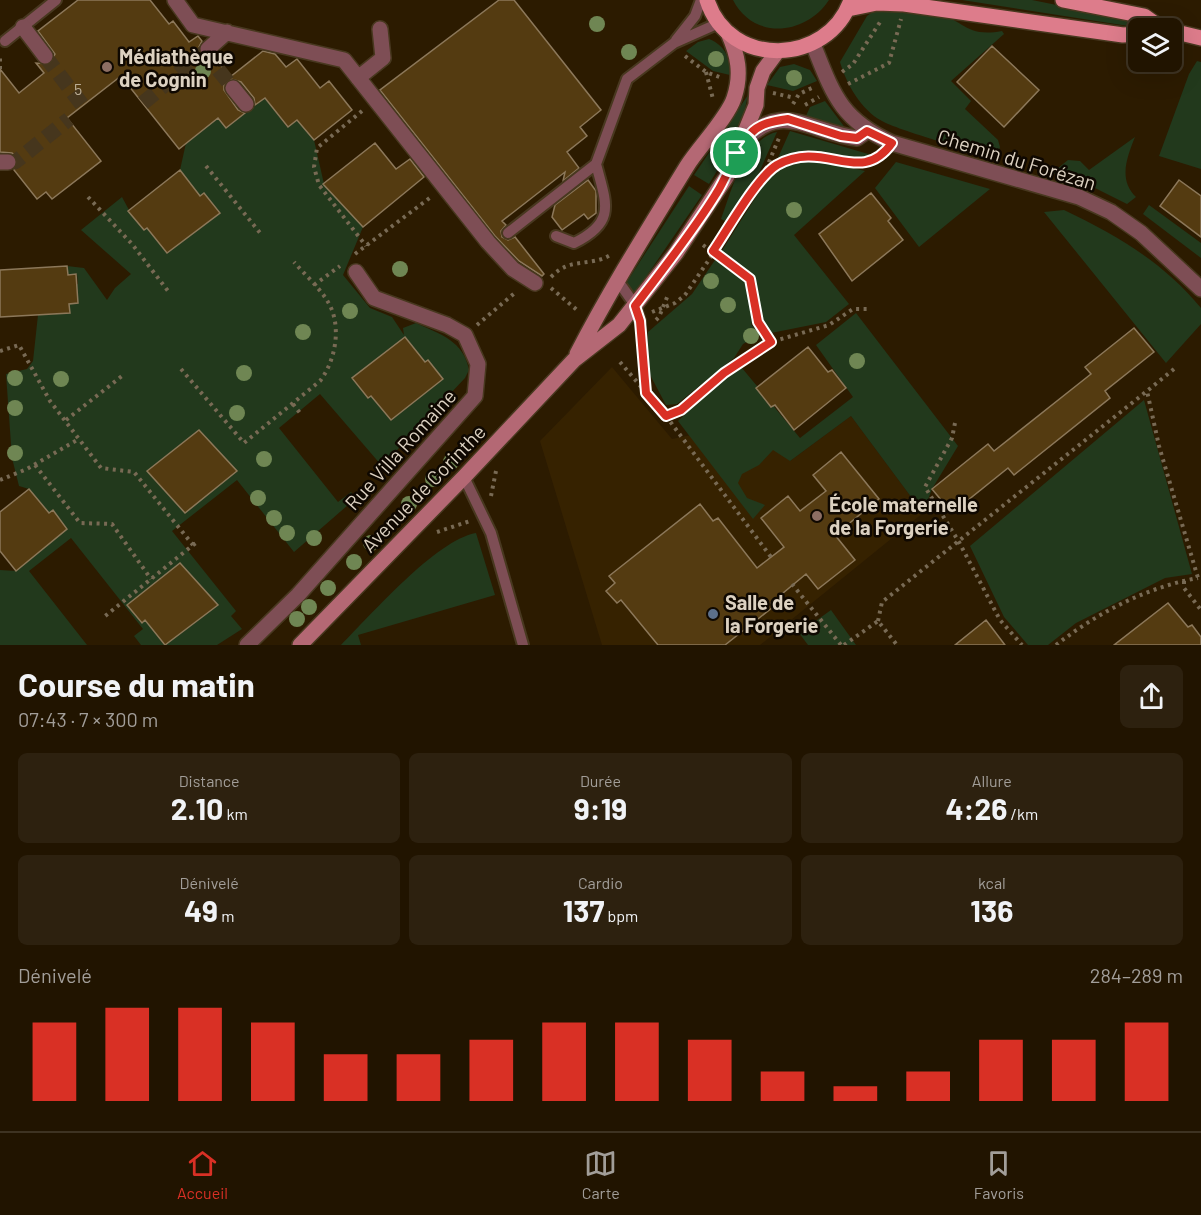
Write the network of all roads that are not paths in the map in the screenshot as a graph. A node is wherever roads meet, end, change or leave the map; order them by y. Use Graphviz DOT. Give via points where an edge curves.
graph roads {
  1 [pos="56,0"];
  2 [pos="175,0"];
  3 [pos="701,0"];
  4 [pos="707,0"];
  5 [pos="1063,0"];
  6 [pos="849,4"];
  7 [pos="940,4"];
  8 [pos="1147,18"];
  9 [pos="23,27"];
  10 [pos="724,28"];
  11 [pos="380,29"];
  12 [pos="227,33"];
  13 [pos="1182,33"];
  14 [pos="1128,34"];
  15 [pos="1201,38"];
  16 [pos="5,41"];
  17 [pos="674,43"];
  18 [pos="813,44"];
  19 [pos="208,49"];
  20 [pos="777,52"];
  21 [pos="45,56"];
  22 [pos="358,78"];
  23 [pos="233,88"];
  24 [pos="246,104"];
  25 [pos="867,131"];
  26 [pos="736,153"];
  27 [pos="596,164"];
  28 [pos="508,233"];
  29 [pos="556,236"];
  30 [pos="356,272"];
  31 [pos="618,281"];
  32 [pos="535,283"];
  33 [pos="1201,289"];
  34 [pos="635,306"];
  35 [pos="640,321"];
  36 [pos="574,360"];
  37 [pos="464,477"];
  38 [pos="247,645"];
  39 [pos="300,645"];
  40 [pos="523,645"];
  1 -- 9 [label="lane"];
  2 -- 12 [label="street" via="193,25"];
  3 -- 17 [label="lane" via="695,16"];
  4 -- 10 [label="main road"];
  5 -- 8 [label="main road"];
  6 -- 7 [label="main road"];
  6 -- 18 [label="main road" via="833,30"];
  7 -- 14 [label="main road"];
  9 -- 16 [label="lane"];
  9 -- 21 [label="street"];
  10 -- 17 [label="lane"];
  10 -- 20 [label="main road" via="759,50"];
  10 -- 31 [label="main road" via="739,56 733,102 688,165"];
  11 -- 22 [label="street" via="383,58"];
  12 -- 19 [label="street"];
  12 -- 22 [label="street" via="344,60"];
  13 -- 15 [label="main road"];
  17 -- 27 [label="lane" via="627,79"];
  18 -- 20 [label="main road" via="796,51"];
  18 -- 25 [label="street, Chemin du Forézan" via="848,115"];
  20 -- 26 [label="main road" via="756,88 756,105"];
  22 -- 32 [label="street" via="488,242 513,269"];
  23 -- 24 [label="street"];
  25 -- 26 [label="street" via="857,138 841,136 788,119 764,124 751,132"];
  25 -- 33 [label="street, Chemin du Forézan" via="892,143 1078,197 1111,212 1141,232"];
  26 -- 34 [label="main road" via="715,196"];
  27 -- 28 [label="lane"];
  27 -- 29 [label="lane" via="607,208 603,221 593,234 574,243"];
  30 -- 38 [label="street, Rue Villa Romaine" via="374,298 465,335 478,364 475,396 298,595"];
  31 -- 34 [label="lane"];
  31 -- 36 [label="main road"];
  34 -- 35 [label="lane"];
  34 -- 36 [label="main road" via="619,325"];
  36 -- 37 [label="main road, Avenue de Corinthe"];
  37 -- 39 [label="main road, Avenue de Corinthe"];
  37 -- 40 [label="lane" via="491,533"];
}
